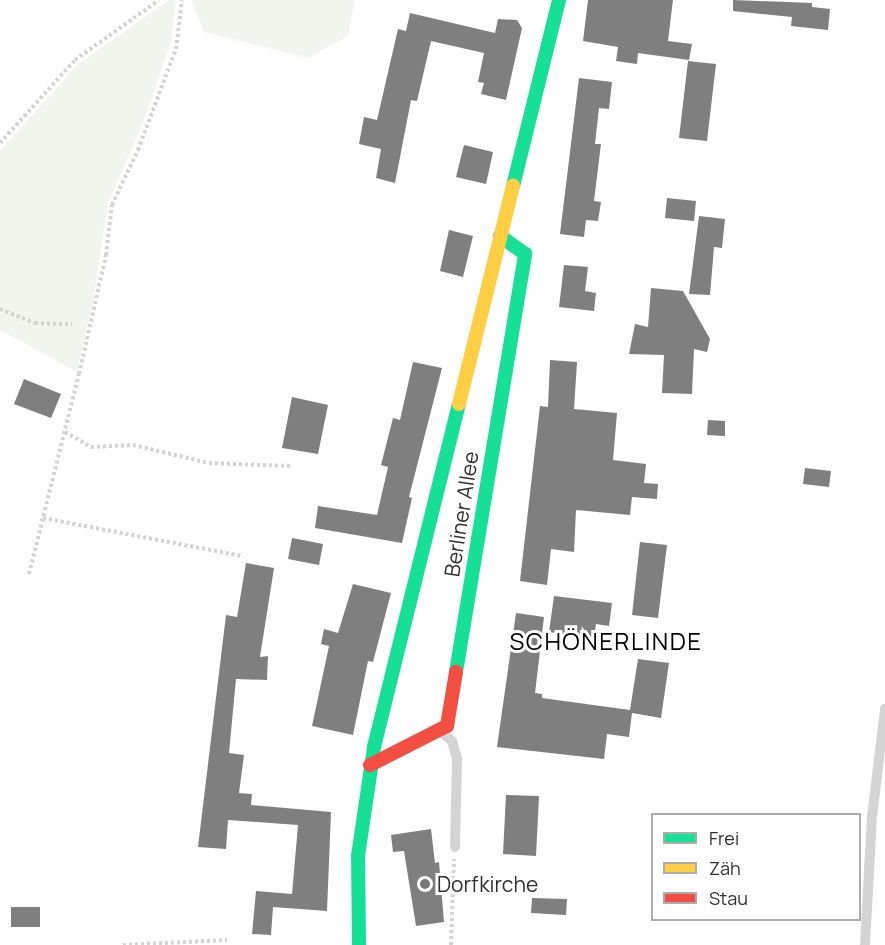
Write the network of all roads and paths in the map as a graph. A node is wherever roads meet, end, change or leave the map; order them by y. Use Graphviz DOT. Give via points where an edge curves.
graph roads {
  1 [pos="159,0"];
  2 [pos="182,0"];
  3 [pos="559,0"];
  4 [pos="0,143"];
  5 [pos="500,236"];
  6 [pos="0,309"];
  7 [pos="72,324"];
  8 [pos="65,432"];
  9 [pos="291,466"];
  10 [pos="43,518"];
  11 [pos="243,556"];
  12 [pos="29,574"];
  13 [pos="885,708"];
  14 [pos="440,730"];
  15 [pos="370,765"];
  16 [pos="455,847"];
  17 [pos="227,940"];
  18 [pos="123,945"];
  19 [pos="359,945"];
  20 [pos="451,945"];
  21 [pos="865,945"];
  1 -- 4 [label="path" via="75,60"];
  2 -- 8 [label="path" via="176,49 138,150 112,205 106,255"];
  3 -- 5 [label="main road, Berliner Allee"];
  5 -- 14 [label="main road, Berliner Allee" via="525,254 447,726"];
  5 -- 15 [label="main road, Berliner Allee"];
  6 -- 7 [label="path" via="35,323"];
  8 -- 9 [label="path" via="91,447 133,446 209,463"];
  8 -- 10 [label="path"];
  10 -- 11 [label="path"];
  10 -- 12 [label="path"];
  13 -- 21 [label="lane" via="872,817"];
  14 -- 15 [label="main road"];
  14 -- 16 [label="lane" via="452,741 457,759"];
  15 -- 19 [label="main road, Berliner Allee" via="358,856"];
  16 -- 20 [label="path"];
  17 -- 18 [label="path"];
}
